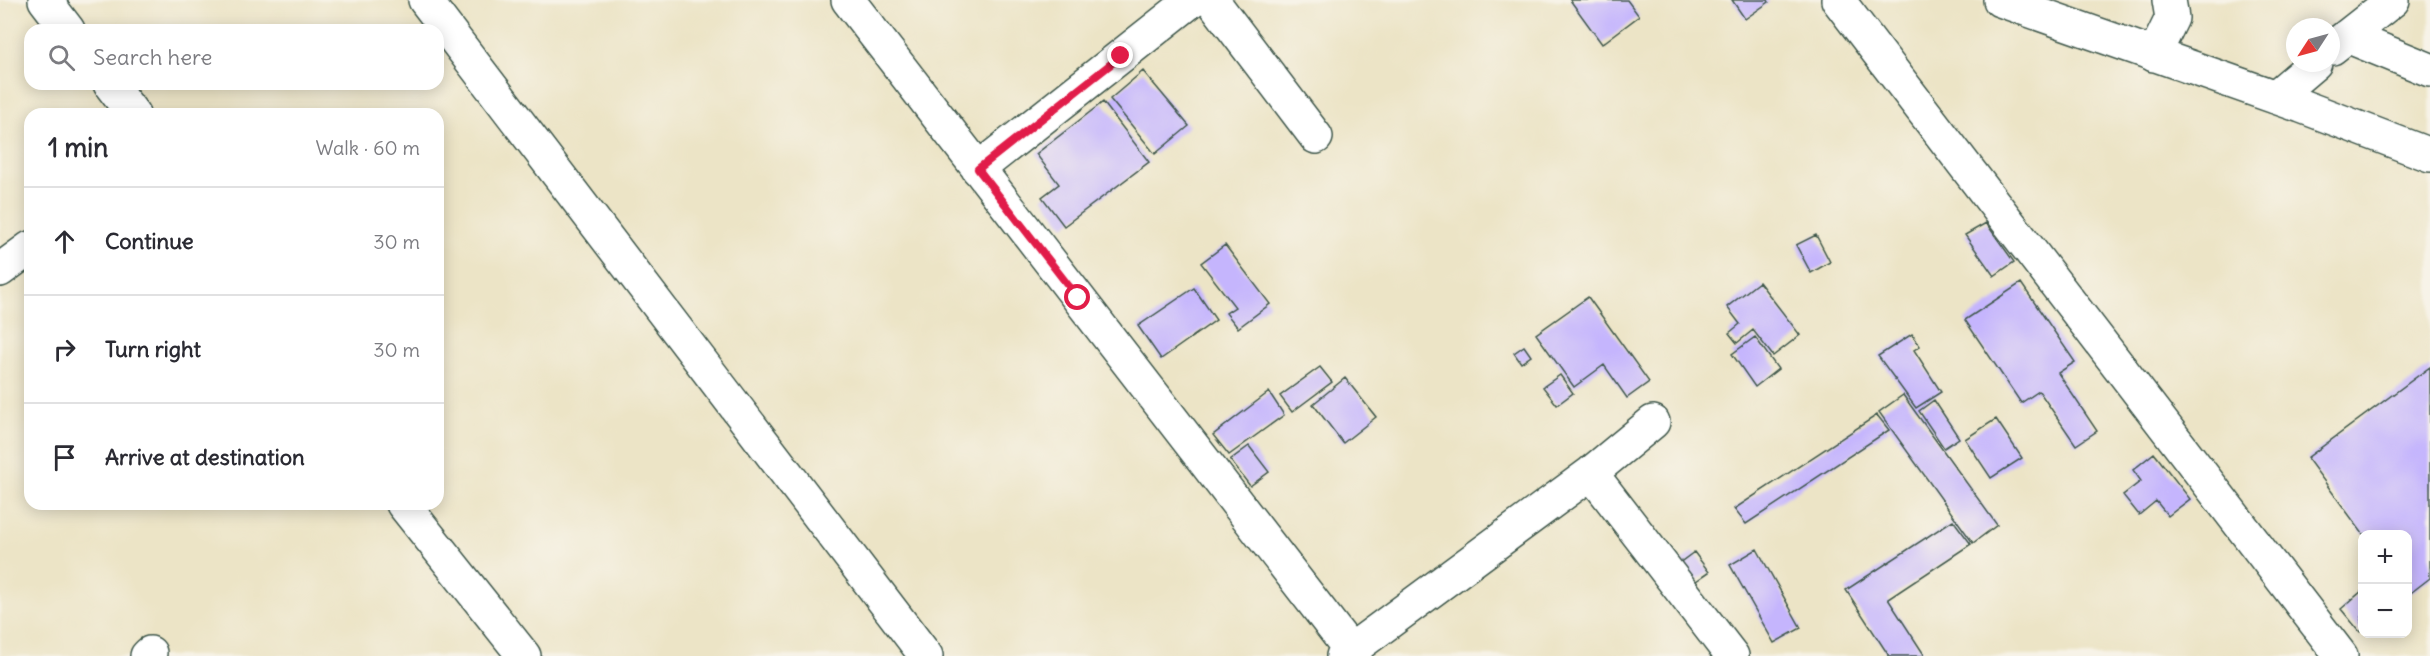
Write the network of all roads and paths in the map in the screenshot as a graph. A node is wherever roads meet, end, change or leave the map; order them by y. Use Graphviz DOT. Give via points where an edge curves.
graph roads {
  1 [pos="45,0"];
  2 [pos="425,0"];
  3 [pos="848,0"];
  4 [pos="1192,0"];
  5 [pos="1212,0"];
  6 [pos="1838,0"];
  7 [pos="2000,0"];
  8 [pos="2169,0"];
  9 [pos="2393,0"];
  10 [pos="63,24"];
  11 [pos="443,24"];
  12 [pos="444,25"];
  13 [pos="2340,41"];
  14 [pos="2340,42"];
  15 [pos="2154,55"];
  16 [pos="2430,70"];
  17 [pos="2304,72"];
  18 [pos="115,90"];
  19 [pos="2275,97"];
  20 [pos="128,108"];
  21 [pos="1316,137"];
  22 [pos="2430,155"];
  23 [pos="978,169"];
  24 [pos="24,252"];
  25 [pos="0,270"];
  26 [pos="1653,422"];
  27 [pos="1592,473"];
  28 [pos="408,510"];
  29 [pos="1349,654"];
  30 [pos="524,656"];
  31 [pos="926,656"];
  32 [pos="1732,656"];
  33 [pos="2342,656"];
  1 -- 10 [label="street"];
  2 -- 11 [label="street"];
  3 -- 23 [label="street"];
  4 -- 23 [label="street"];
  5 -- 21 [label="street"];
  6 -- 33 [label="street"];
  7 -- 15 [label="street"];
  8 -- 15 [label="street" via="2172,18"];
  9 -- 13 [label="street"];
  12 -- 31 [label="street"];
  14 -- 16 [label="street"];
  15 -- 19 [label="street"];
  17 -- 19 [label="street"];
  18 -- 20 [label="street"];
  19 -- 22 [label="street"];
  23 -- 29 [label="street"];
  24 -- 25 [label="street"];
  26 -- 27 [label="street"];
  27 -- 29 [label="street"];
  27 -- 32 [label="street"];
  28 -- 30 [label="street"];
}
